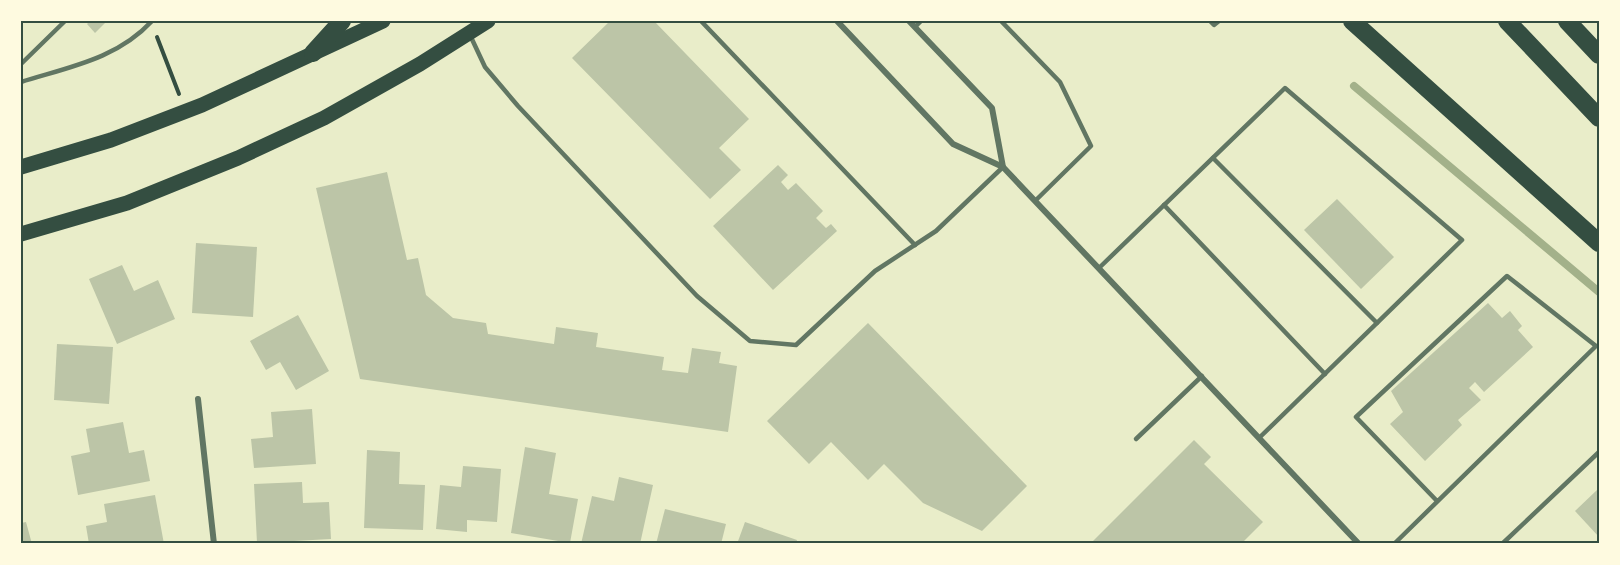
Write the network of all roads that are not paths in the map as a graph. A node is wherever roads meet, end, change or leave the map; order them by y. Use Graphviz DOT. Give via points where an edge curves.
graph roads {
  1 [pos="65,21"];
  2 [pos="152,21"];
  3 [pos="342,21"];
  4 [pos="383,21"];
  5 [pos="488,21"];
  6 [pos="700,21"];
  7 [pos="837,21"];
  8 [pos="909,21"];
  9 [pos="921,21"];
  10 [pos="1001,21"];
  11 [pos="1352,21"];
  12 [pos="1507,21"];
  13 [pos="1567,21"];
  14 [pos="915,27"];
  15 [pos="469,33"];
  16 [pos="313,53"];
  17 [pos="1599,55"];
  18 [pos="21,64"];
  19 [pos="21,82"];
  20 [pos="1599,118"];
  21 [pos="1213,158"];
  22 [pos="21,167"];
  23 [pos="1003,167"];
  24 [pos="1035,201"];
  25 [pos="1164,205"];
  26 [pos="21,234"];
  27 [pos="1599,243"];
  28 [pos="915,245"];
  29 [pos="1099,268"];
  30 [pos="1377,323"];
  31 [pos="1325,374"];
  32 [pos="1202,376"];
  33 [pos="198,399"];
  34 [pos="1259,438"];
  35 [pos="1136,439"];
  36 [pos="1599,452"];
  37 [pos="1437,501"];
  38 [pos="214,544"];
  39 [pos="1359,544"];
  40 [pos="1394,544"];
  41 [pos="1502,544"];
  1 -- 18 [label="lane"];
  2 -- 19 [label="lane" via="137,37 107,56"];
  3 -- 16 [label="highway"];
  4 -- 16 [label="main road"];
  5 -- 15 [label="main road"];
  6 -- 28 [label="lane"];
  7 -- 23 [label="street" via="952,144"];
  8 -- 14 [label="street"];
  9 -- 14 [label="lane"];
  10 -- 24 [label="lane" via="1059,82 1091,146"];
  11 -- 27 [label="highway"];
  12 -- 20 [label="highway"];
  13 -- 17 [label="highway"];
  14 -- 23 [label="street" via="992,108"];
  15 -- 26 [label="main road" via="324,118 238,158 127,203"];
  15 -- 28 [label="lane" via="485,67 518,106 698,296 750,341 796,345 875,271"];
  16 -- 22 [label="main road" via="185,112 111,140"];
  21 -- 25 [label="lane"];
  21 -- 30 [label="lane"];
  21 -- 30 [label="lane" via="1285,88 1462,240"];
  23 -- 24 [label="street"];
  23 -- 28 [label="lane" via="936,231"];
  24 -- 29 [label="street"];
  25 -- 29 [label="lane"];
  25 -- 31 [label="lane"];
  29 -- 32 [label="street"];
  30 -- 31 [label="lane"];
  31 -- 34 [label="lane"];
  32 -- 34 [label="street"];
  32 -- 35 [label="lane"];
  33 -- 38 [label="street"];
  34 -- 39 [label="street"];
  36 -- 41 [label="lane"];
  37 -- 37 [label="lane" via="1596,346 1507,276 1356,417"];
  37 -- 40 [label="lane"];
}
